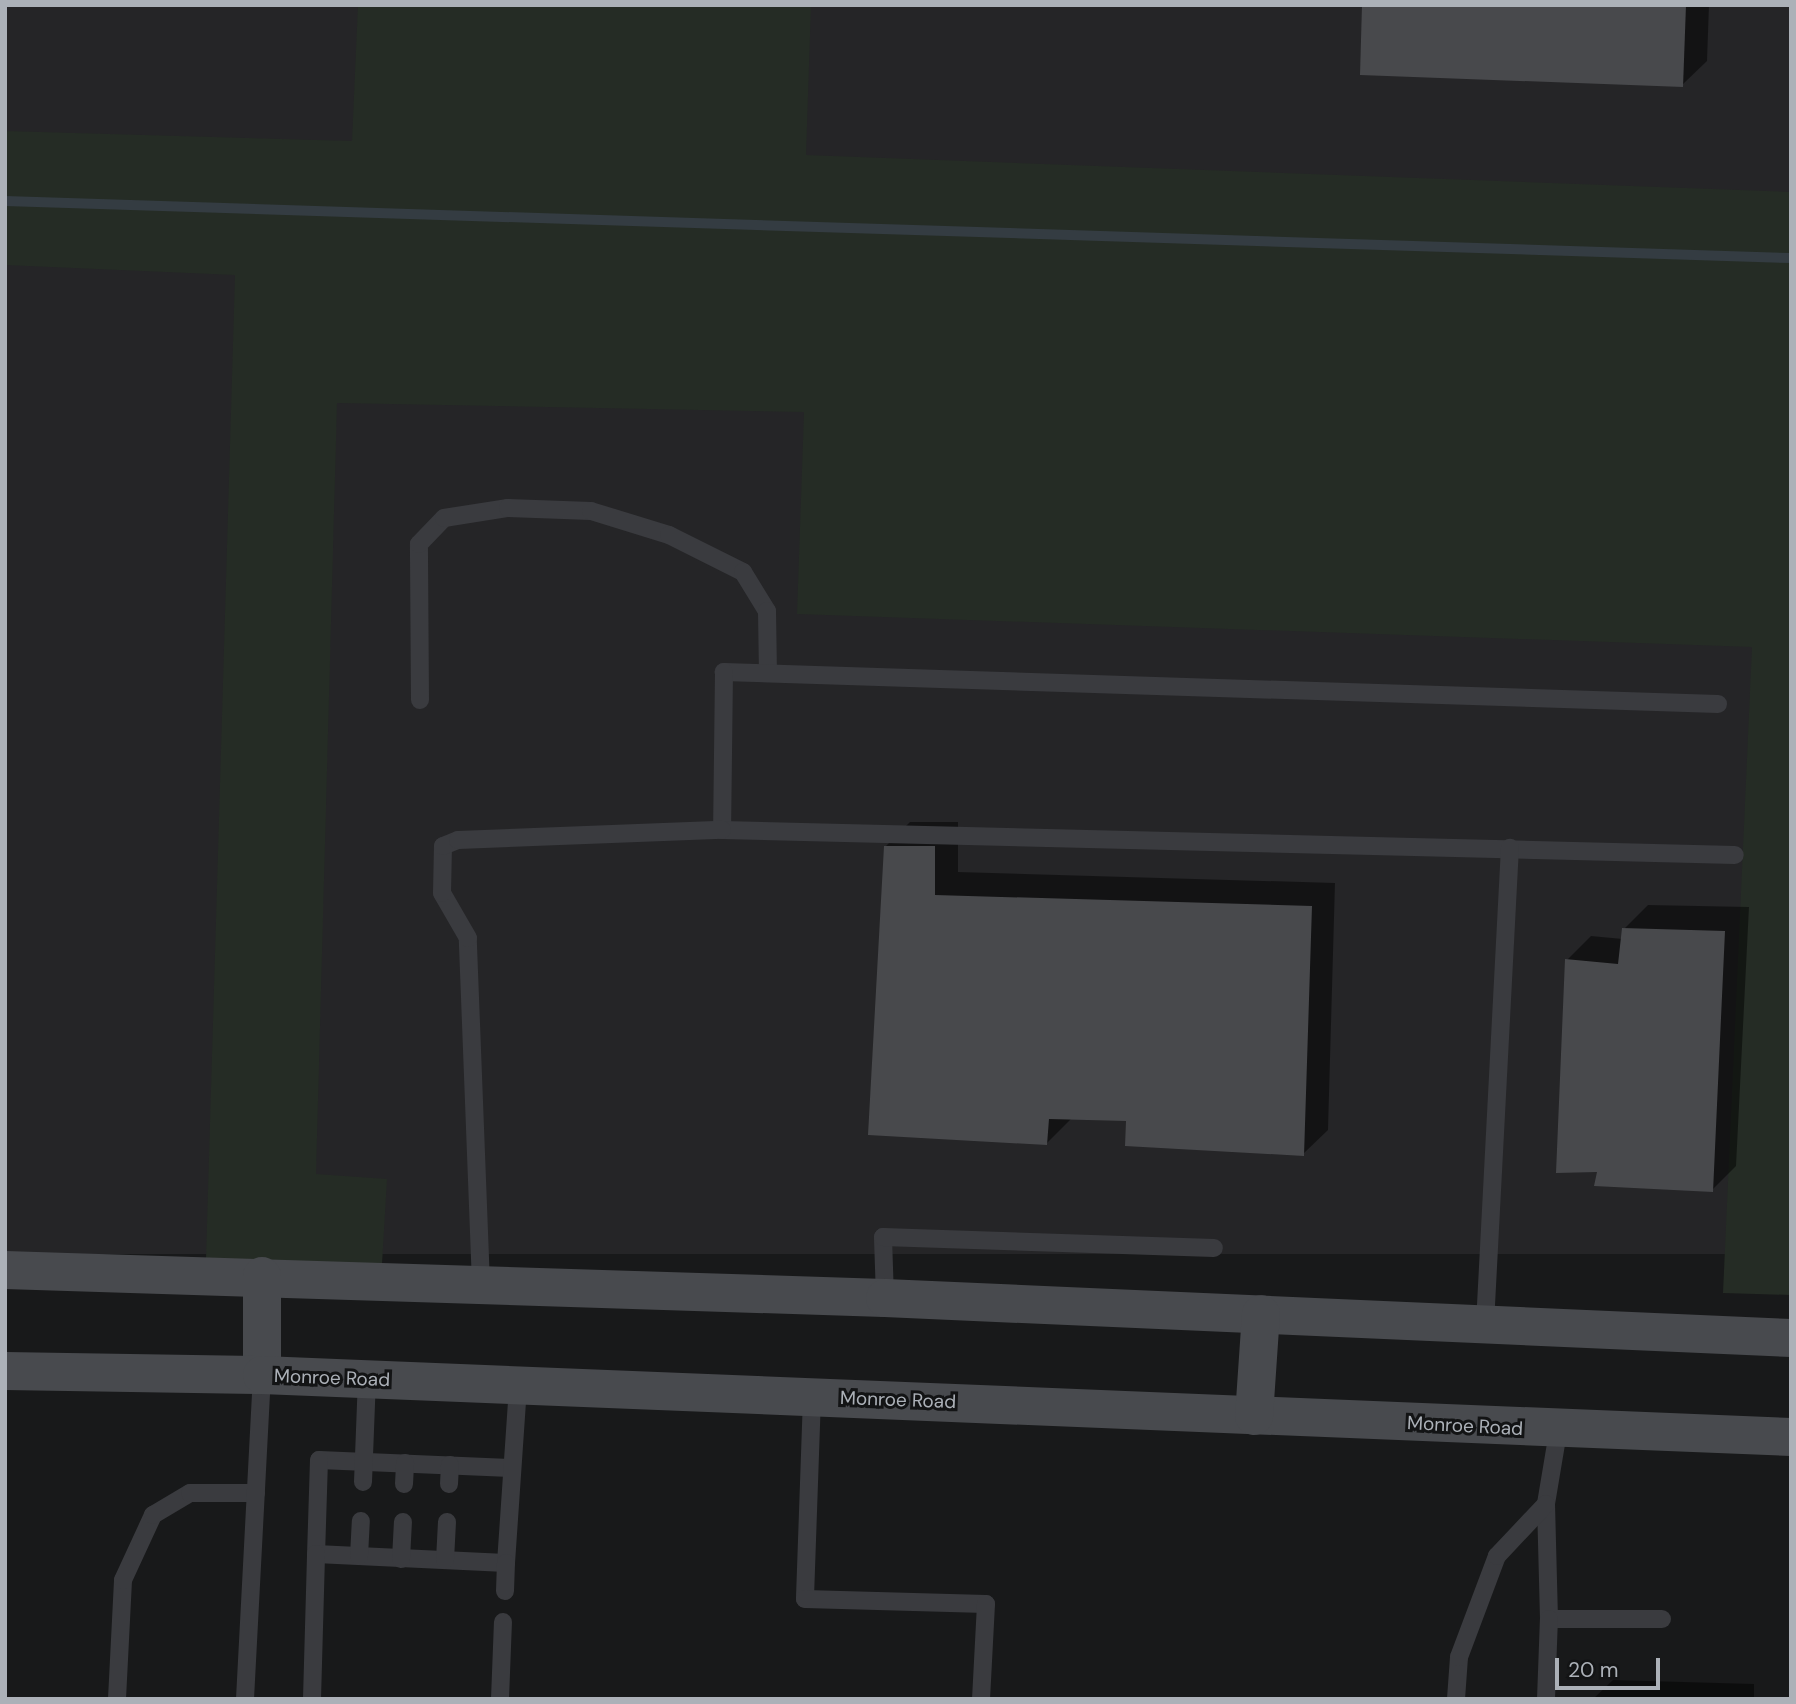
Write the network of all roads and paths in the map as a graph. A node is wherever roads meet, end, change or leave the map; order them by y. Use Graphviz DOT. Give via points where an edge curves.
graph roads {
  1 [pos="768,673"];
  2 [pos="420,700"];
  3 [pos="1718,704"];
  4 [pos="722,830"];
  5 [pos="1510,848"];
  6 [pos="1735,855"];
  7 [pos="1214,1248"];
  8 [pos="5,1269"];
  9 [pos="262,1276"];
  10 [pos="481,1284"];
  11 [pos="885,1298"];
  12 [pos="1261,1314"];
  13 [pos="1485,1324"];
  14 [pos="1791,1338"];
  15 [pos="5,1371"];
  16 [pos="262,1375"];
  17 [pos="368,1380"];
  18 [pos="517,1385"];
  19 [pos="812,1397"];
  20 [pos="1254,1416"];
  21 [pos="1558,1432"];
  22 [pos="1791,1437"];
  23 [pos="364,1461"];
  24 [pos="405,1463"];
  25 [pos="450,1465"];
  26 [pos="512,1468"];
  27 [pos="363,1482"];
  28 [pos="404,1484"];
  29 [pos="449,1484"];
  30 [pos="256,1493"];
  31 [pos="1546,1504"];
  32 [pos="361,1521"];
  33 [pos="403,1522"];
  34 [pos="447,1522"];
  35 [pos="316,1554"];
  36 [pos="359,1556"];
  37 [pos="401,1559"];
  38 [pos="444,1560"];
  39 [pos="506,1563"];
  40 [pos="505,1591"];
  41 [pos="1549,1619"];
  42 [pos="1662,1619"];
  43 [pos="503,1622"];
  44 [pos="117,1699"];
  45 [pos="245,1699"];
  46 [pos="312,1699"];
  47 [pos="500,1699"];
  48 [pos="981,1699"];
  49 [pos="1456,1699"];
  50 [pos="1546,1699"];
  1 -- 2 [label="lane" via="767,611 743,572 669,535 591,511 509,509 444,518 419,544"];
  1 -- 3 [label="lane"];
  1 -- 4 [label="lane" via="724,671"];
  4 -- 5 [label="lane"];
  4 -- 10 [label="lane" via="458,839 443,846 442,893 468,938"];
  5 -- 6 [label="lane"];
  5 -- 13 [label="lane"];
  7 -- 11 [label="lane" via="883,1237"];
  8 -- 9 [label="main road"];
  9 -- 10 [label="main road"];
  9 -- 16 [label="main road"];
  10 -- 11 [label="main road"];
  11 -- 12 [label="main road"];
  12 -- 13 [label="main road"];
  12 -- 20 [label="main road"];
  13 -- 14 [label="main road"];
  15 -- 16 [label="main road, Monroe Road"];
  16 -- 17 [label="main road, Monroe Road"];
  16 -- 30 [label="lane"];
  17 -- 18 [label="main road, Monroe Road"];
  17 -- 23 [label="lane"];
  18 -- 19 [label="main road, Monroe Road"];
  18 -- 26 [label="lane"];
  19 -- 20 [label="main road, Monroe Road"];
  19 -- 48 [label="lane" via="805,1599 986,1604"];
  20 -- 21 [label="main road, Monroe Road"];
  21 -- 22 [label="main road, Monroe Road"];
  21 -- 31 [label="lane"];
  23 -- 24 [label="lane"];
  23 -- 27 [label="lane"];
  23 -- 35 [label="lane" via="319,1460"];
  24 -- 25 [label="lane"];
  24 -- 28 [label="lane"];
  25 -- 26 [label="lane"];
  25 -- 29 [label="lane"];
  26 -- 39 [label="lane"];
  30 -- 44 [label="lane" via="190,1493 153,1516 123,1580"];
  30 -- 45 [label="lane"];
  31 -- 41 [label="lane"];
  31 -- 49 [label="lane" via="1497,1556 1459,1657"];
  32 -- 36 [label="lane"];
  33 -- 37 [label="lane"];
  34 -- 38 [label="lane"];
  35 -- 36 [label="lane"];
  35 -- 46 [label="lane"];
  36 -- 37 [label="lane"];
  37 -- 38 [label="lane"];
  38 -- 39 [label="lane"];
  39 -- 40 [label="lane"];
  41 -- 42 [label="lane"];
  41 -- 50 [label="lane"];
  43 -- 47 [label="lane"];
}
